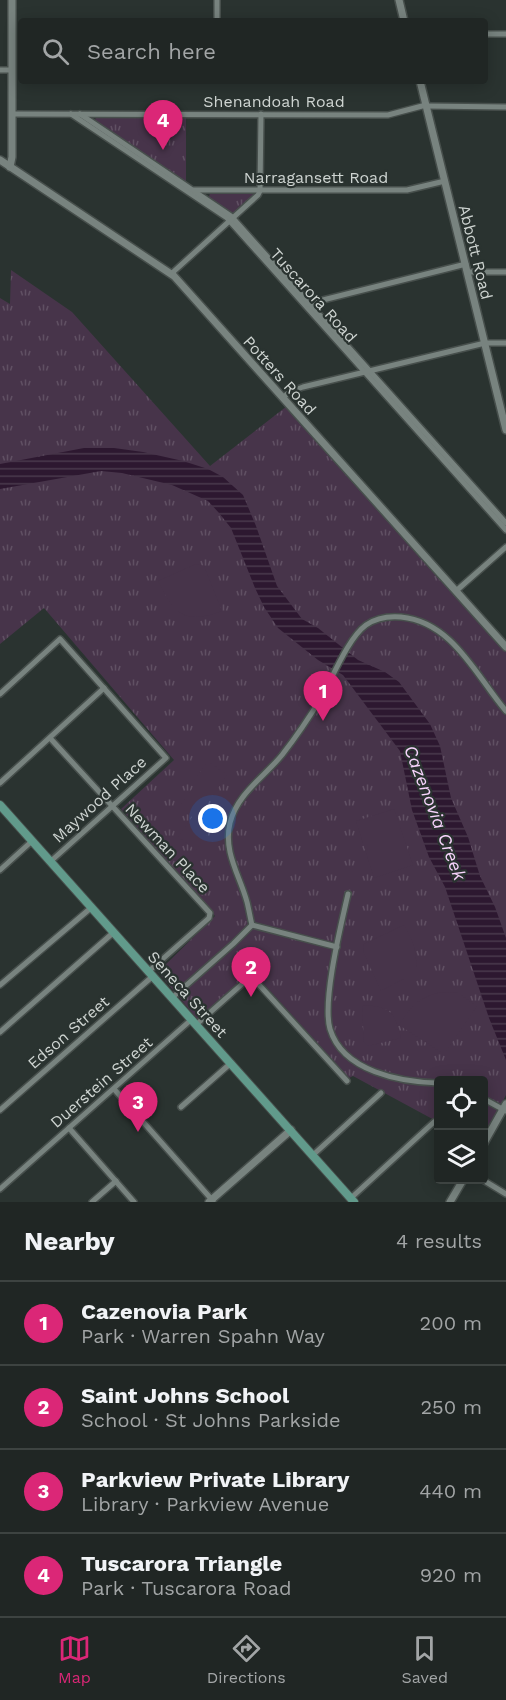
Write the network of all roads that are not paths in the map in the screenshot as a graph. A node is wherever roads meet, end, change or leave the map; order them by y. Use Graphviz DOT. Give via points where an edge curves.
graph roads {
  1 [pos="12,0"];
  2 [pos="217,0"];
  3 [pos="399,0"];
  4 [pos="217,18"];
  5 [pos="403,18"];
  6 [pos="488,34"];
  7 [pos="506,34"];
  8 [pos="12,45"];
  9 [pos="18,45"];
  10 [pos="0,69"];
  11 [pos="12,70"];
  12 [pos="421,84"];
  13 [pos="426,106"];
  14 [pos="506,107"];
  15 [pos="12,114"];
  16 [pos="71,114"];
  17 [pos="80,114"];
  18 [pos="261,114"];
  19 [pos="0,160"];
  20 [pos="10,166"];
  21 [pos="445,181"];
  22 [pos="186,190"];
  23 [pos="195,190"];
  24 [pos="260,190"];
  25 [pos="231,219"];
  26 [pos="466,264"];
  27 [pos="468,272"];
  28 [pos="506,272"];
  29 [pos="171,274"];
  30 [pos="307,304"];
  31 [pos="485,343"];
  32 [pos="506,343"];
  33 [pos="368,372"];
  34 [pos="283,398"];
  35 [pos="503,410"];
  36 [pos="506,430"];
  37 [pos="442,455"];
  38 [pos="506,523"];
  39 [pos="506,530"];
  40 [pos="506,547"];
  41 [pos="456,591"];
  42 [pos="506,647"];
  43 [pos="104,688"];
  44 [pos="0,694"];
  45 [pos="506,711"];
  46 [pos="50,738"];
  47 [pos="0,783"];
  48 [pos="0,805"];
  49 [pos="112,807"];
  50 [pos="32,841"];
  51 [pos="51,861"];
  52 [pos="0,870"];
  53 [pos="348,894"];
  54 [pos="92,907"];
  55 [pos="252,925"];
  56 [pos="114,932"];
  57 [pos="337,946"];
  58 [pos="151,973"];
  59 [pos="0,985"];
  60 [pos="173,997"];
  61 [pos="194,1022"];
  62 [pos="0,1032"];
  63 [pos="231,1063"];
  64 [pos="347,1081"];
  65 [pos="434,1083"];
  66 [pos="114,1089"];
  67 [pos="381,1093"];
  68 [pos="488,1101"];
  69 [pos="181,1107"];
  70 [pos="505,1108"];
  71 [pos="0,1110"];
  72 [pos="434,1122"];
  73 [pos="69,1128"];
  74 [pos="291,1131"];
  75 [pos="488,1135"];
  76 [pos="313,1155"];
  77 [pos="116,1181"];
  78 [pos="488,1182"];
  79 [pos="460,1184"];
  80 [pos="0,1189"];
  81 [pos="506,1194"];
  82 [pos="352,1200"];
  83 [pos="212,1201"];
  84 [pos="92,1202"];
  85 [pos="134,1202"];
  86 [pos="450,1202"];
  1 -- 8 [label="street"];
  2 -- 4 [label="street"];
  3 -- 5 [label="street"];
  6 -- 7 [label="street"];
  8 -- 9 [label="street"];
  8 -- 11 [label="street"];
  10 -- 11 [label="street"];
  11 -- 15 [label="street"];
  12 -- 13 [label="street, Abbott Road"];
  13 -- 14 [label="street, Shenandoah Road"];
  13 -- 18 [label="street, Shenandoah Road" via="388,115"];
  13 -- 21 [label="street, Abbott Road"];
  15 -- 16 [label="street, Shenandoah Road"];
  15 -- 20 [label="street"];
  16 -- 17 [label="street, Shenandoah Road"];
  16 -- 22 [label="street, Tuscarora Road"];
  17 -- 18 [label="street, Shenandoah Road"];
  17 -- 23 [label="street, Tuscarora Road"];
  18 -- 24 [label="street"];
  19 -- 20 [label="street, Potters Road"];
  20 -- 29 [label="street, Potters Road"];
  21 -- 24 [label="street, Narragansett Road" via="407,190"];
  21 -- 26 [label="street, Abbott Road"];
  22 -- 23 [label="street, Narragansett Road"];
  22 -- 25 [label="street, Tuscarora Road"];
  23 -- 24 [label="street, Narragansett Road"];
  23 -- 25 [label="street, Tuscarora Road"];
  24 -- 25 [label="street"];
  25 -- 29 [label="street"];
  25 -- 30 [label="street, Tuscarora Road"];
  26 -- 27 [label="street, Abbott Road"];
  26 -- 30 [label="street"];
  27 -- 28 [label="street"];
  27 -- 31 [label="street, Abbott Road"];
  29 -- 34 [label="street, Potters Road"];
  30 -- 33 [label="street, Tuscarora Road"];
  31 -- 32 [label="street"];
  31 -- 33 [label="street"];
  31 -- 35 [label="street, Abbott Road"];
  33 -- 34 [label="street" via="303,387"];
  33 -- 37 [label="street, Tuscarora Road"];
  34 -- 41 [label="street, Potters Road"];
  35 -- 36 [label="street, Abbott Road"];
  37 -- 38 [label="street, Tuscarora Road"];
  37 -- 39 [label="street, Tuscarora Road"];
  40 -- 41 [label="street"];
  41 -- 42 [label="street, Potters Road"];
  43 -- 44 [label="street" via="60,639"];
  43 -- 46 [label="street"];
  43 -- 49 [label="street, Maywood Place" via="166,758"];
  45 -- 55 [label="street" via="460,650 440,631 422,622 393,616 373,621 358,633 292,742 241,800 232,818 229,849"];
  46 -- 47 [label="street"];
  46 -- 49 [label="street, Newman Place"];
  48 -- 50 [label="main road, Seneca Street"];
  49 -- 51 [label="street, Maywood Place"];
  49 -- 58 [label="street, Newman Place" via="210,913"];
  50 -- 51 [label="main road, Seneca Street"];
  50 -- 52 [label="street"];
  51 -- 54 [label="main road, Seneca Street"];
  53 -- 57 [label="street"];
  54 -- 56 [label="main road, Seneca Street"];
  54 -- 59 [label="street"];
  55 -- 57 [label="street"];
  55 -- 60 [label="street"];
  56 -- 58 [label="main road, Seneca Street"];
  56 -- 62 [label="street"];
  57 -- 65 [label="street" via="329,1012 330,1029 337,1042 355,1061 378,1073"];
  58 -- 60 [label="main road, Seneca Street"];
  58 -- 71 [label="street, Edson Street"];
  60 -- 61 [label="main road, Seneca Street"];
  61 -- 63 [label="main road, Seneca Street"];
  61 -- 64 [label="street, Duerstein Street" via="252,977"];
  61 -- 66 [label="street, Duerstein Street"];
  63 -- 69 [label="street"];
  63 -- 74 [label="main road, Seneca Street"];
  66 -- 73 [label="street, Duerstein Street"];
  66 -- 83 [label="street"];
  67 -- 76 [label="street"];
  68 -- 70 [label="street"];
  70 -- 75 [label="street"];
  72 -- 82 [label="street"];
  73 -- 77 [label="street"];
  73 -- 80 [label="street, Duerstein Street"];
  74 -- 76 [label="main road, Seneca Street"];
  74 -- 83 [label="street"];
  76 -- 82 [label="main road, Seneca Street"];
  77 -- 84 [label="street"];
  77 -- 85 [label="street"];
  78 -- 81 [label="street"];
  79 -- 86 [label="street"];
}
